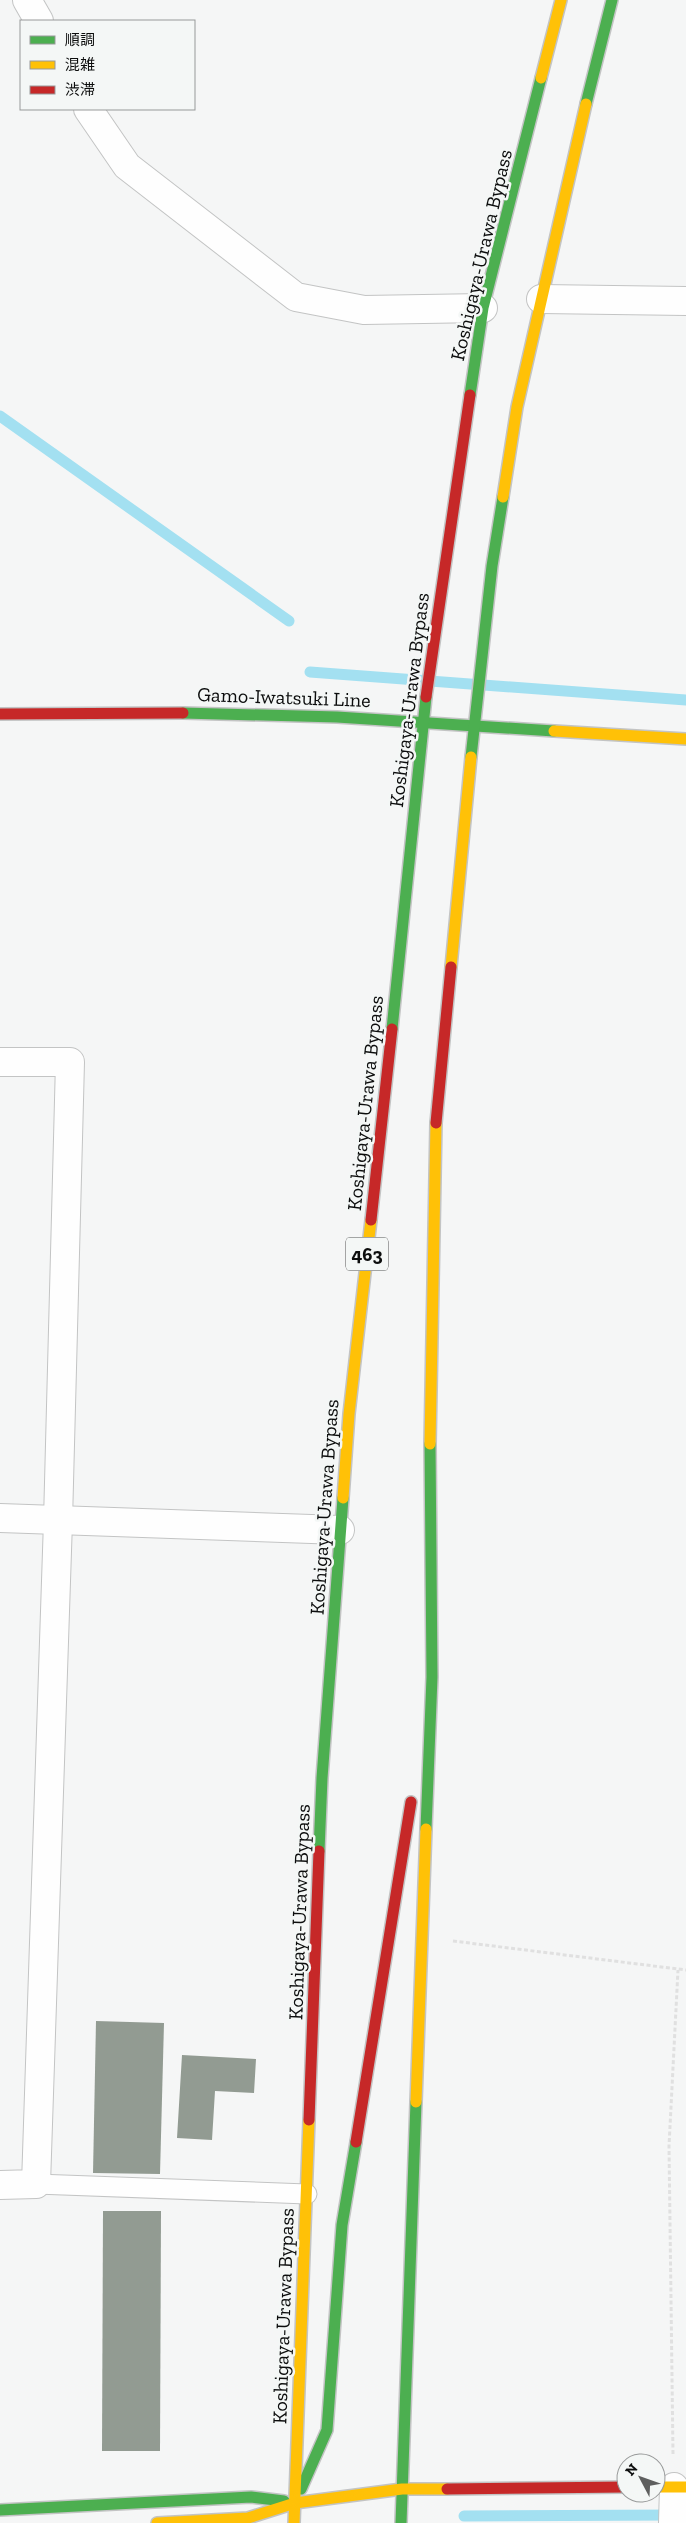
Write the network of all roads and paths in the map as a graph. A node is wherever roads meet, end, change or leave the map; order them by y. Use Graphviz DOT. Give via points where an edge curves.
graph roads {
  1 [pos="27,0"];
  2 [pos="561,0"];
  3 [pos="612,0"];
  4 [pos="38,20"];
  5 [pos="89,110"];
  6 [pos="541,299"];
  7 [pos="686,301"];
  8 [pos="484,308"];
  9 [pos="0,714"];
  10 [pos="423,721"];
  11 [pos="474,725"];
  12 [pos="686,739"];
  13 [pos="0,1062"];
  14 [pos="0,1518"];
  15 [pos="58,1521"];
  16 [pos="340,1530"];
  17 [pos="432,1677"];
  18 [pos="416,1774"];
  19 [pos="413,1794"];
  20 [pos="422,1937"];
  21 [pos="678,1970"];
  22 [pos="686,1970"];
  23 [pos="36,2184"];
  24 [pos="0,2185"];
  25 [pos="307,2194"];
  26 [pos="616,2487"];
  27 [pos="672,2487"];
  28 [pos="402,2488"];
  29 [pos="295,2503"];
  30 [pos="0,2510"];
  31 [pos="389,2514"];
  32 [pos="157,2523"];
  33 [pos="294,2523"];
  34 [pos="401,2523"];
  35 [pos="673,2523"];
  1 -- 4 [label="street"];
  2 -- 8 [label="main road, Koshigaya-Urawa Bypass / 463"];
  3 -- 6 [label="main road"];
  5 -- 8 [label="street" via="127,166 296,297 364,310"];
  6 -- 7 [label="street"];
  6 -- 11 [label="main road" via="517,407 492,566"];
  8 -- 10 [label="main road, Koshigaya-Urawa Bypass / 463"];
  9 -- 10 [label="main road, Gamo-Iwatsuki Line" via="234,713"];
  10 -- 11 [label="main road, Gamo-Iwatsuki Line"];
  10 -- 16 [label="main road, Koshigaya-Urawa Bypass / 463" via="349,1414"];
  11 -- 12 [label="main road, Gamo-Iwatsuki Line"];
  11 -- 17 [label="main road" via="436,1128 430,1395"];
  13 -- 15 [label="street" via="70,1062"];
  14 -- 15 [label="street"];
  15 -- 16 [label="street"];
  15 -- 23 [label="street"];
  16 -- 25 [label="main road, Koshigaya-Urawa Bypass / 463" via="322,1778"];
  17 -- 18 [label="main road"];
  17 -- 20 [label="main road"];
  19 -- 29 [label="main road" via="342,2224 327,2430"];
  20 -- 21 [label="path"];
  20 -- 28 [label="main road"];
  21 -- 22 [label="path"];
  21 -- 27 [label="path" via="669,2146"];
  23 -- 24 [label="street"];
  23 -- 25 [label="lane"];
  25 -- 29 [label="main road, Koshigaya-Urawa Bypass / 463"];
  26 -- 28 [label="main road"];
  27 -- 35 [label="street"];
  28 -- 29 [label="main road"];
  28 -- 31 [label="main road"];
  28 -- 34 [label="main road"];
  29 -- 30 [label="main road" via="251,2498"];
  29 -- 32 [label="main road" via="248,2518"];
  29 -- 33 [label="main road, Koshigaya-Urawa Bypass / 463"];
}
